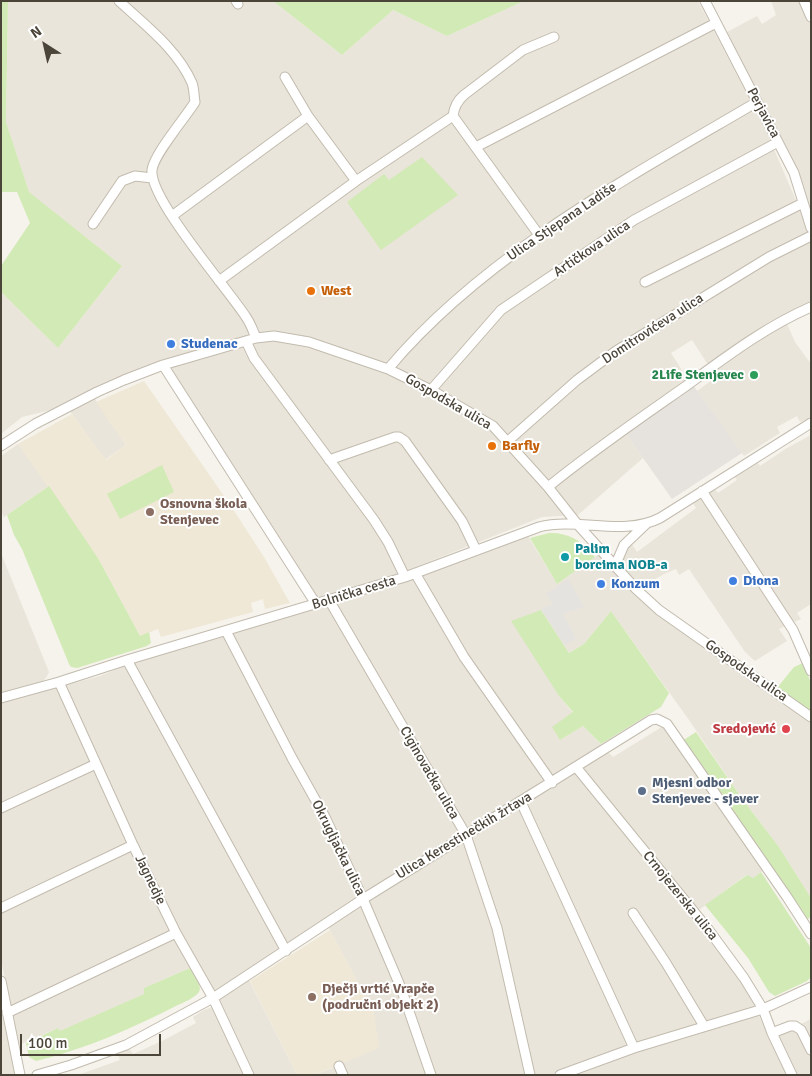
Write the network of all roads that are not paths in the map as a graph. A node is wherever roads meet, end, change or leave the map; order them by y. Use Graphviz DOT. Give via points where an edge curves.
graph roads {
  1 [pos="119,1"];
  2 [pos="705,1"];
  3 [pos="804,1"];
  4 [pos="811,17"];
  5 [pos="716,23"];
  6 [pos="554,37"];
  7 [pos="285,77"];
  8 [pos="757,102"];
  9 [pos="308,116"];
  10 [pos="453,116"];
  11 [pos="778,142"];
  12 [pos="476,147"];
  13 [pos="152,178"];
  14 [pos="356,182"];
  15 [pos="804,203"];
  16 [pos="172,216"];
  17 [pos="93,224"];
  18 [pos="811,228"];
  19 [pos="539,235"];
  20 [pos="811,236"];
  21 [pos="219,282"];
  22 [pos="645,282"];
  23 [pos="811,307"];
  24 [pos="256,338"];
  25 [pos="246,341"];
  26 [pos="163,365"];
  27 [pos="388,368"];
  28 [pos="432,390"];
  29 [pos="811,423"];
  30 [pos="508,441"];
  31 [pos="1,446"];
  32 [pos="329,460"];
  33 [pos="548,487"];
  34 [pos="702,491"];
  35 [pos="646,524"];
  36 [pos="578,525"];
  37 [pos="476,550"];
  38 [pos="615,566"];
  39 [pos="415,573"];
  40 [pos="405,577"];
  41 [pos="329,600"];
  42 [pos="316,604"];
  43 [pos="226,631"];
  44 [pos="127,660"];
  45 [pos="811,671"];
  46 [pos="59,682"];
  47 [pos="1,698"];
  48 [pos="811,716"];
  49 [pos="96,764"];
  50 [pos="576,767"];
  51 [pos="552,783"];
  52 [pos="521,802"];
  53 [pos="1,808"];
  54 [pos="466,836"];
  55 [pos="133,845"];
  56 [pos="363,899"];
  57 [pos="1,908"];
  58 [pos="633,913"];
  59 [pos="176,933"];
  60 [pos="811,934"];
  61 [pos="286,951"];
  62 [pos="1,980"];
  63 [pos="811,987"];
  64 [pos="213,998"];
  65 [pos="763,1009"];
  66 [pos="7,1013"];
  67 [pos="704,1026"];
  68 [pos="772,1033"];
  69 [pos="634,1048"];
  70 [pos="811,1050"];
  71 [pos="20,1075"];
  72 [pos="37,1075"];
  73 [pos="249,1075"];
  74 [pos="431,1075"];
  75 [pos="530,1075"];
  76 [pos="560,1075"];
  77 [pos="792,1075"];
  1 -- 13 [label="street" via="181,63 193,84 195,102 160,152 152,168"];
  2 -- 5 [label="street, Perjavica"];
  3 -- 4 [label="street"];
  5 -- 8 [label="street, Perjavica"];
  5 -- 12 [label="street"];
  6 -- 10 [label="street" via="523,50 464,95 458,100"];
  7 -- 9 [label="street"];
  8 -- 11 [label="street, Perjavica"];
  8 -- 19 [label="street, Ulica Stjepana Ladiše" via="622,181"];
  9 -- 14 [label="street"];
  9 -- 16 [label="street"];
  10 -- 12 [label="street"];
  10 -- 14 [label="street"];
  11 -- 15 [label="street, Perjavica" via="794,173"];
  11 -- 28 [label="street, Artičkova ulica" via="634,220 501,310"];
  12 -- 19 [label="street"];
  13 -- 16 [label="street"];
  13 -- 17 [label="street" via="135,176 122,181"];
  14 -- 21 [label="street"];
  15 -- 18 [label="street, Perjavica"];
  15 -- 22 [label="street"];
  16 -- 21 [label="street"];
  19 -- 27 [label="street, Ulica Stjepana Ladiše" via="444,310"];
  20 -- 30 [label="street, Domitrovićeva ulica" via="769,256 616,351 577,380"];
  21 -- 24 [label="street" via="248,319"];
  23 -- 33 [label="street" via="750,340 583,458"];
  24 -- 25 [label="street, Gospodska ulica"];
  24 -- 27 [label="street, Gospodska ulica" via="274,336 309,342"];
  25 -- 26 [label="street, Gospodska ulica"];
  25 -- 32 [label="street" via="254,358"];
  26 -- 31 [label="street, Gospodska ulica" via="88,397"];
  26 -- 42 [label="street"];
  27 -- 28 [label="street, Gospodska ulica"];
  28 -- 30 [label="street, Gospodska ulica" via="493,426"];
  29 -- 34 [label="street, Bolnička cesta"];
  30 -- 33 [label="street, Gospodska ulica"];
  32 -- 37 [label="street" via="395,437 405,441 462,521"];
  32 -- 40 [label="street" via="374,520"];
  33 -- 36 [label="street, Gospodska ulica"];
  34 -- 35 [label="street, Bolnička cesta"];
  34 -- 45 [label="street" via="792,630"];
  35 -- 36 [label="street, Bolnička cesta" via="618,527"];
  35 -- 38 [label="street" via="624,545"];
  36 -- 37 [label="street, Bolnička cesta" via="548,525"];
  36 -- 38 [label="street, Gospodska ulica"];
  37 -- 39 [label="street, Bolnička cesta"];
  38 -- 48 [label="street, Gospodska ulica" via="659,610"];
  39 -- 40 [label="street, Bolnička cesta"];
  39 -- 51 [label="street" via="464,656"];
  40 -- 41 [label="street, Bolnička cesta"];
  41 -- 42 [label="street, Bolnička cesta"];
  41 -- 54 [label="street, Ciginovačka ulica"];
  42 -- 43 [label="street, Bolnička cesta"];
  43 -- 44 [label="street, Bolnička cesta"];
  43 -- 56 [label="street, Okrugljačka ulica" via="325,816"];
  44 -- 46 [label="street, Bolnička cesta"];
  44 -- 61 [label="street"];
  46 -- 47 [label="street, Bolnička cesta"];
  46 -- 49 [label="street, Jagnedje"];
  49 -- 53 [label="street"];
  49 -- 55 [label="street, Jagnedje"];
  50 -- 51 [label="street, Ulica Kerestinečkih žrtava"];
  50 -- 60 [label="street, Ulica Kerestinečkih žrtava" via="651,720 662,720 700,770"];
  50 -- 65 [label="street, Crnojezerska ulica" via="708,929"];
  51 -- 52 [label="street, Ulica Kerestinečkih žrtava"];
  52 -- 54 [label="street, Ulica Kerestinečkih žrtava"];
  52 -- 69 [label="street"];
  54 -- 56 [label="street, Ulica Kerestinečkih žrtava"];
  54 -- 75 [label="street, Ciginovačka ulica" via="497,928"];
  55 -- 57 [label="street"];
  55 -- 59 [label="street, Jagnedje"];
  56 -- 61 [label="street, Ulica Kerestinečkih žrtava"];
  56 -- 74 [label="street, Okrugljačka ulica" via="401,988"];
  58 -- 67 [label="street"];
  59 -- 64 [label="street, Jagnedje"];
  59 -- 66 [label="street"];
  61 -- 64 [label="street, Ulica Kerestinečkih žrtava"];
  62 -- 66 [label="street"];
  63 -- 65 [label="street"];
  64 -- 72 [label="street, Ulica Kerestinečkih žrtava" via="126,1045"];
  64 -- 73 [label="street, Jagnedje"];
  65 -- 67 [label="street"];
  65 -- 68 [label="street, Crnojezerska ulica"];
  66 -- 71 [label="street"];
  67 -- 69 [label="street"];
  68 -- 70 [label="street" via="795,1026 801,1030"];
  68 -- 77 [label="street, Crnojezerska ulica"];
  69 -- 76 [label="street"];
}
